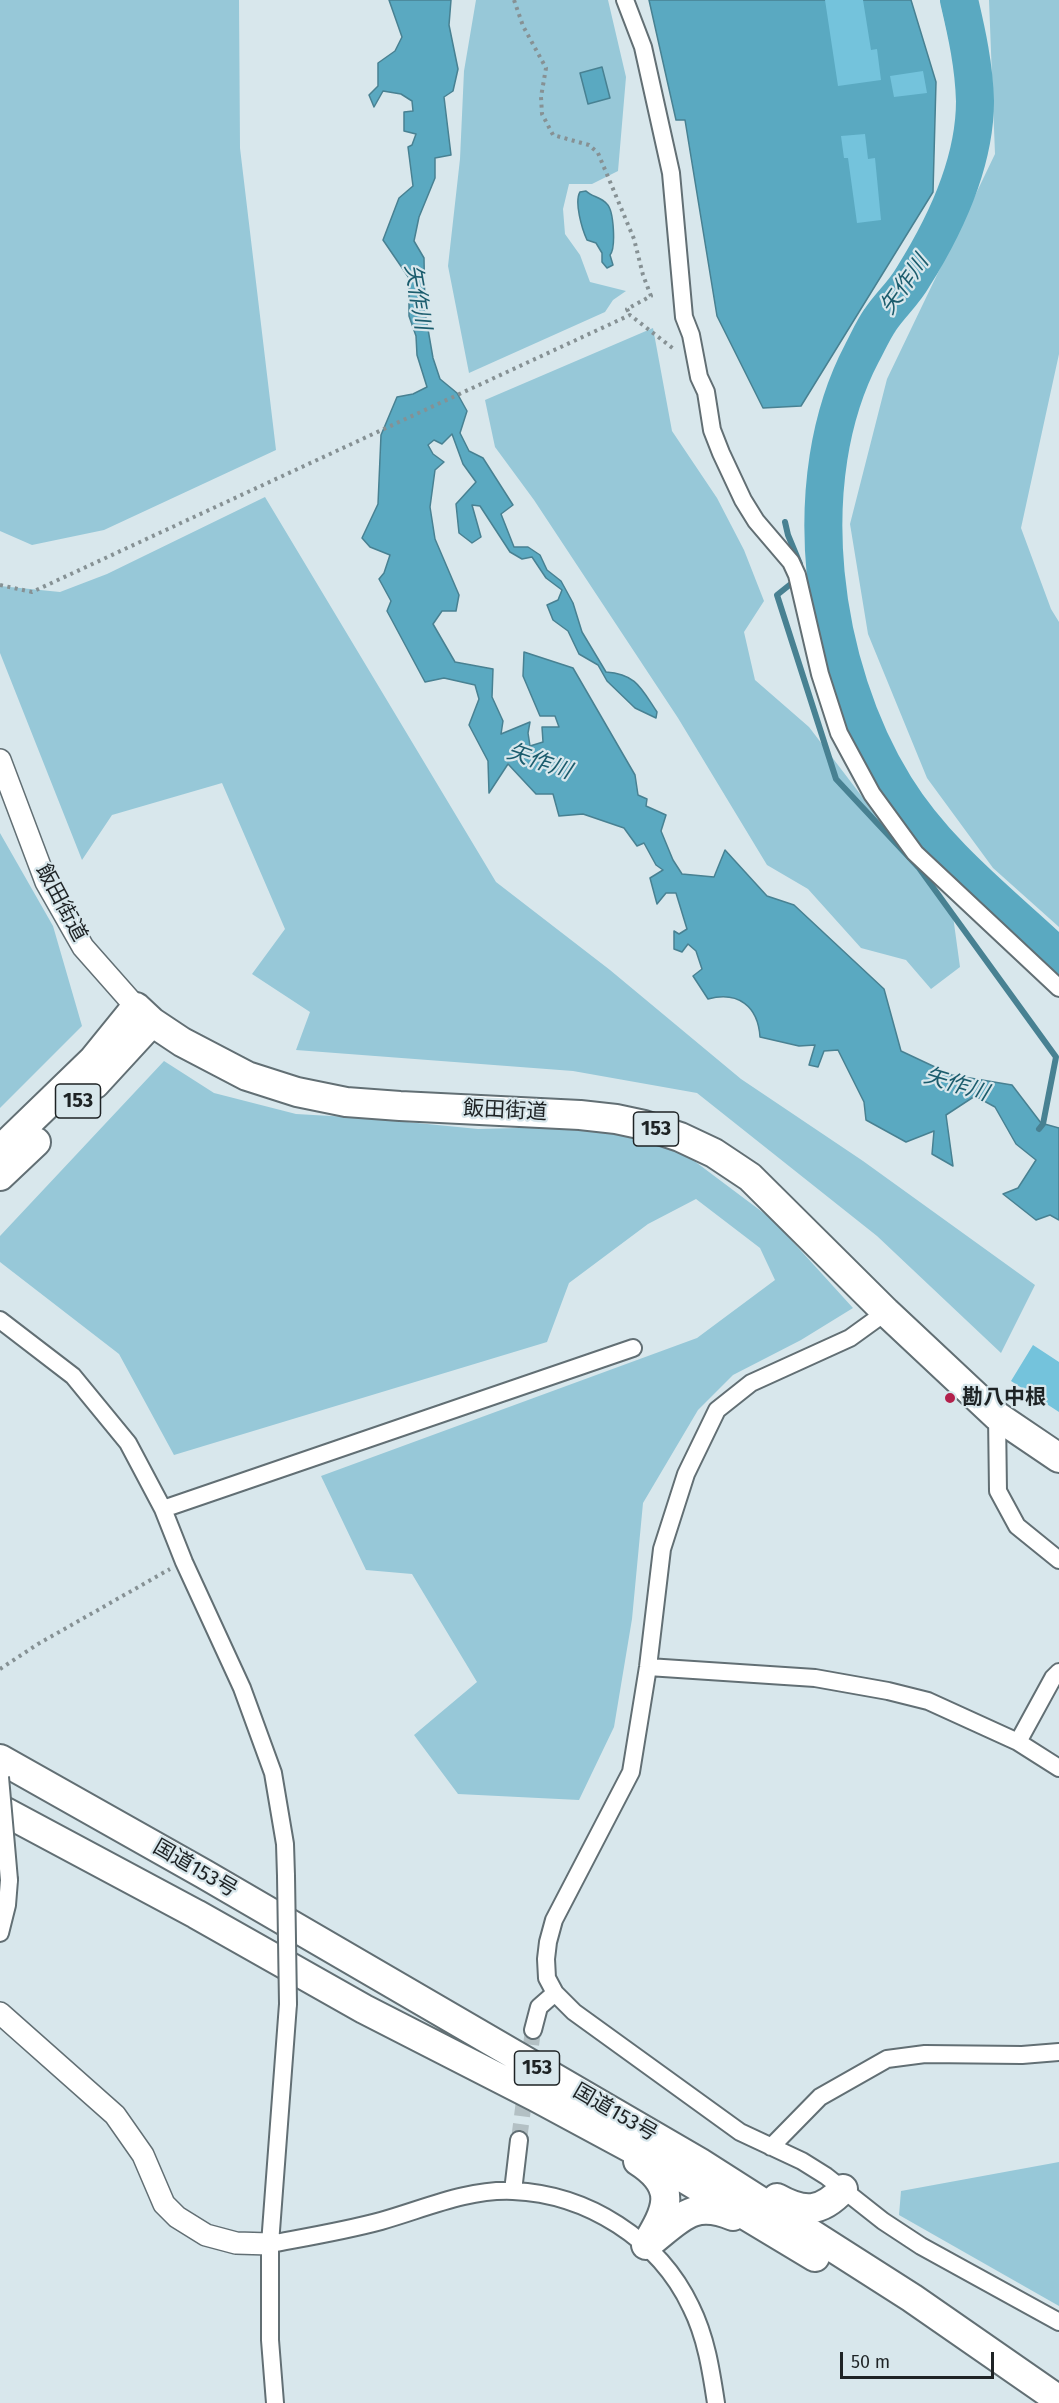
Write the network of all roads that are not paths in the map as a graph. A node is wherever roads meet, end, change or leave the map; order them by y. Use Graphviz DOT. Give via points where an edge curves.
graph roads {
  1 [pos="626,0"];
  2 [pos="0,760"];
  3 [pos="1059,988"];
  4 [pos="144,1014"];
  5 [pos="0,1150"];
  6 [pos="0,1176"];
  7 [pos="886,1312"];
  8 [pos="0,1320"];
  9 [pos="633,1348"];
  10 [pos="997,1416"];
  11 [pos="1059,1458"];
  12 [pos="163,1509"];
  13 [pos="1059,1560"];
  14 [pos="648,1667"];
  15 [pos="1059,1672"];
  16 [pos="1018,1742"];
  17 [pos="0,1759"];
  18 [pos="1059,1768"];
  19 [pos="0,1777"];
  20 [pos="0,1809"];
  21 [pos="0,1933"];
  22 [pos="555,1994"];
  23 [pos="0,2013"];
  24 [pos="533,2030"];
  25 [pos="1059,2052"];
  26 [pos="536,2097"];
  27 [pos="519,2140"];
  28 [pos="771,2147"];
  29 [pos="699,2162"];
  30 [pos="843,2189"];
  31 [pos="513,2191"];
  32 [pos="270,2244"];
  33 [pos="646,2245"];
  34 [pos="798,2246"];
  35 [pos="1059,2322"];
  36 [pos="1059,2400"];
  37 [pos="275,2403"];
  38 [pos="716,2403"];
  39 [pos="1030,2403"];
  1 -- 3 [label="street" via="643,47 671,173 684,317 706,392 712,430 743,500 797,575 836,723 872,794 915,853"];
  2 -- 4 [label="street, 飯田街道" via="46,882 83,947"];
  4 -- 5 [label="highway, 153"];
  4 -- 6 [label="highway, 153" via="86,1093"];
  4 -- 7 [label="highway, 飯田街道 / 153" via="182,1042 247,1076 297,1092 400,1106 580,1115 644,1125 680,1137 750,1177"];
  7 -- 10 [label="highway, 飯田街道 / 153"];
  7 -- 14 [label="street" via="850,1338 751,1383 717,1410 686,1474 662,1549"];
  8 -- 12 [label="street" via="73,1376 128,1443"];
  9 -- 12 [label="street"];
  10 -- 11 [label="highway, 飯田街道 / 153"];
  10 -- 13 [label="street" via="998,1491 1017,1527"];
  12 -- 32 [label="street, bridge" via="242,1688 273,1773 285,1844 288,2004"];
  14 -- 16 [label="street" via="815,1677 888,1691 928,1701"];
  14 -- 22 [label="street" via="632,1772 554,1920 546,1959 547,1978"];
  15 -- 16 [label="street"];
  16 -- 18 [label="street"];
  17 -- 29 [label="highway, 国道153号 / 153"];
  19 -- 21 [label="street, bridge" via="9,1880"];
  20 -- 26 [label="highway, 国道153号 / 153" via="364,2009"];
  22 -- 24 [label="street" via="539,2007"];
  22 -- 28 [label="street" via="705,2109 740,2133"];
  23 -- 32 [label="street" via="114,2115 143,2155 164,2204 177,2217 206,2235 236,2243"];
  25 -- 28 [label="street" via="925,2054 887,2059 820,2097"];
  26 -- 33 [label="highway" via="654,2173 663,2189 666,2207"];
  26 -- 34 [label="highway, 国道153号 / 153" via="662,2165"];
  27 -- 31 [label="street"];
  28 -- 30 [label="street" via="802,2161"];
  29 -- 30 [label="highway, 153" via="746,2180 804,2210 824,2204"];
  29 -- 36 [label="highway, 国道153号 / 153" via="912,2298"];
  30 -- 35 [label="street" via="921,2246"];
  31 -- 32 [label="street" via="475,2194 347,2230"];
  31 -- 33 [label="street" via="582,2205"];
  32 -- 37 [label="street" via="270,2340"];
  33 -- 34 [label="highway" via="685,2215 708,2208"];
  33 -- 38 [label="street" via="691,2306 709,2358"];
  34 -- 39 [label="highway, 国道153号 / 153"];
}
